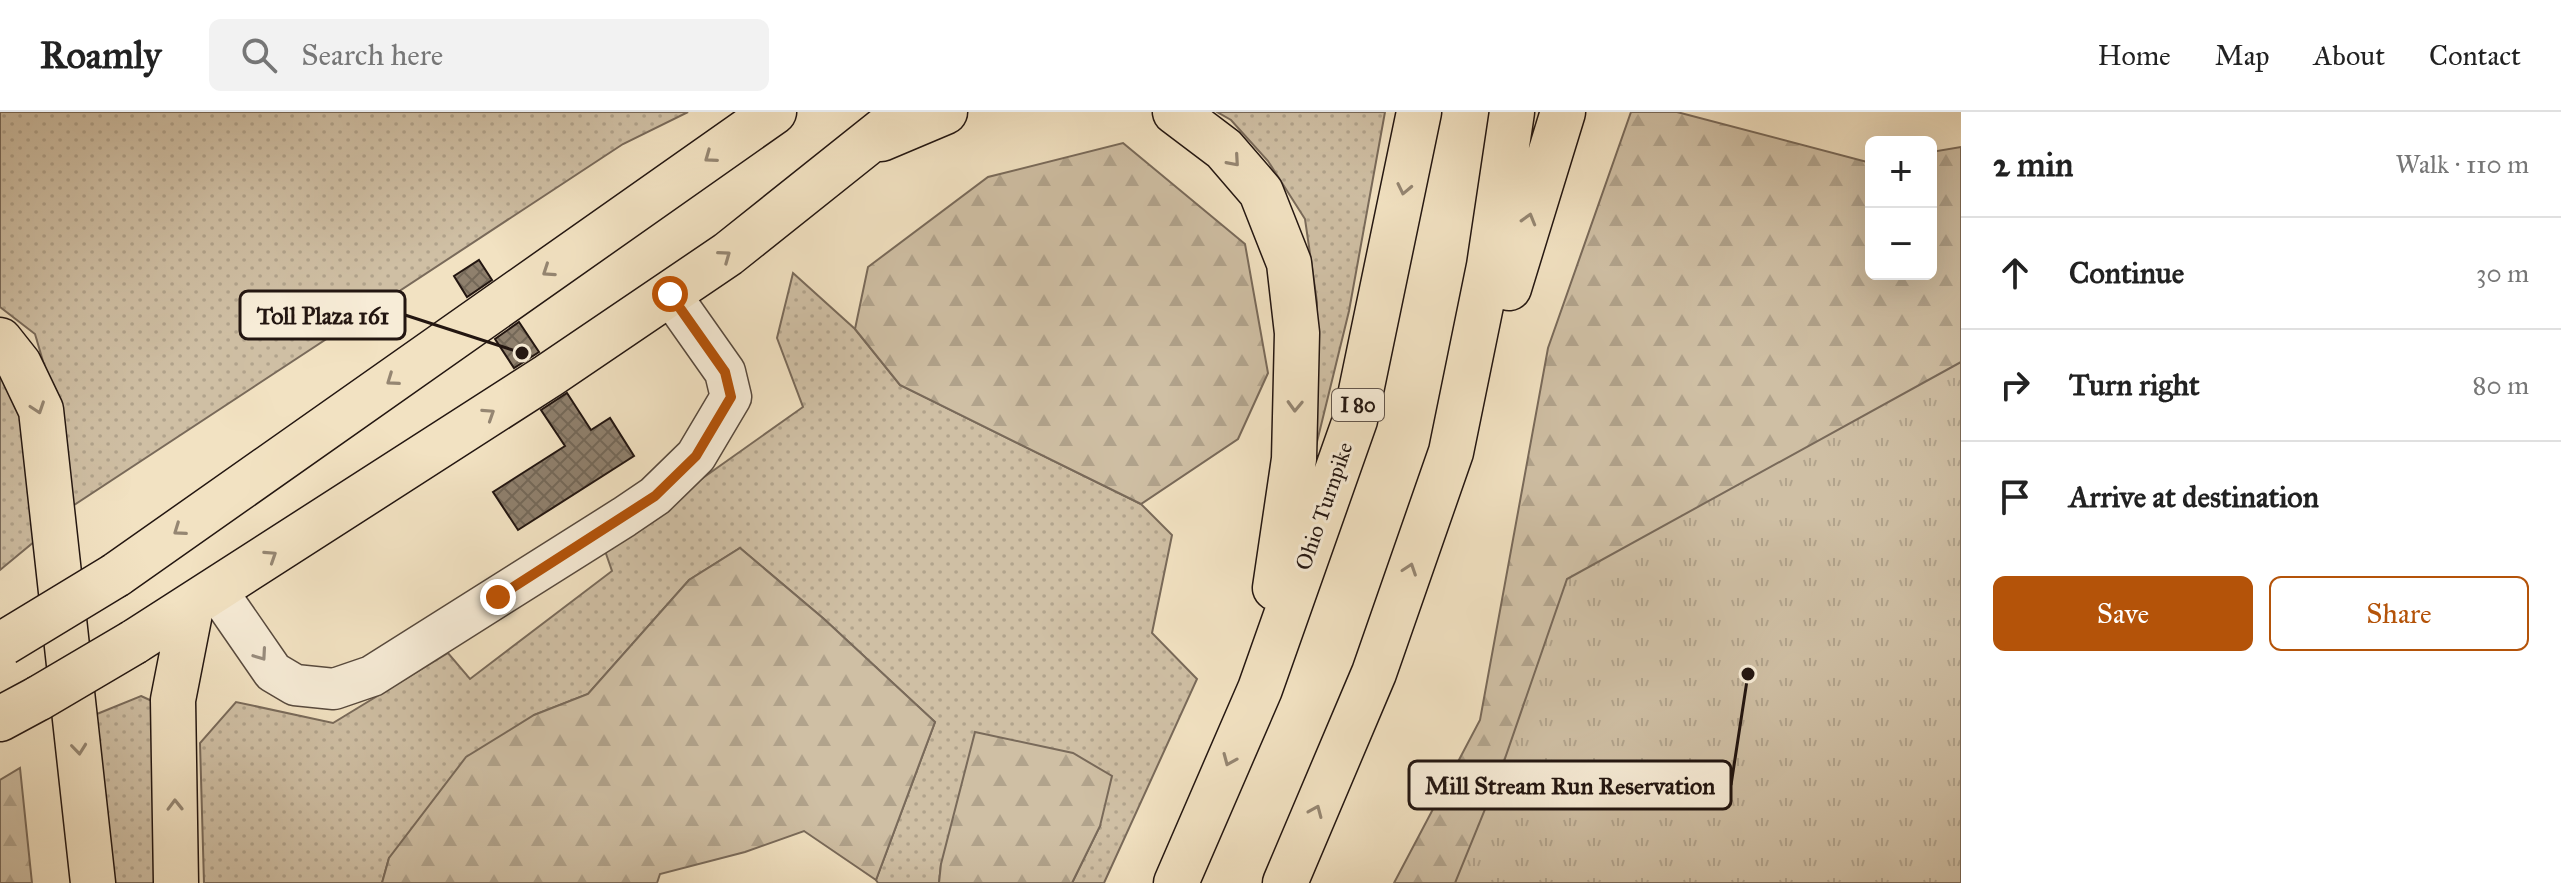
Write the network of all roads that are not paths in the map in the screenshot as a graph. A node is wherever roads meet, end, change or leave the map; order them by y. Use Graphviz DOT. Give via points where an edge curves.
graph roads {
  1 [pos="774,112"];
  2 [pos="906,112"];
  3 [pos="945,112"];
  4 [pos="1175,112"];
  5 [pos="1419,112"];
  6 [pos="1512,112"];
  7 [pos="1563,112"];
  8 [pos="868,144"];
  9 [pos="670,294"];
  10 [pos="0,340"];
  11 [pos="1451,452"];
  12 [pos="204,599"];
  13 [pos="1,644"];
  14 [pos="1260,689"];
  15 [pos="0,719"];
  16 [pos="93,883"];
  17 [pos="176,883"];
  18 [pos="1176,883"];
  19 [pos="1285,883"];
  1 -- 13 [label="highway, one-way, bridge" via="116,575"];
  2 -- 8 [label="highway"];
  3 -- 8 [label="highway"];
  4 -- 14 [label="highway, one-way" via="1224,149 1261,192 1289,263 1297,333 1294,459"];
  5 -- 14 [label="highway, Ohio Turnpike / I 80, one-way" via="1355,420"];
  6 -- 11 [label="highway" via="1489,266"];
  11 -- 7 [label="highway, one-way" via="1484,376"];
  9 -- 8 [label="highway, one-way"];
  12 -- 9 [label="highway, one-way"];
  12 -- 9 [label="lane, one-way" via="273,672 295,685 334,689 372,676 624,517 655,496 696,456 731,397 725,372"];
  10 -- 16 [label="highway, one-way" via="19,364 41,410"];
  19 -- 11 [label="highway, one-way" via="1374,673"];
  12 -- 15 [label="highway, bridge"];
  17 -- 12 [label="highway, one-way" via="173,700"];
  14 -- 18 [label="highway, Ohio Turnpike / I 80, one-way"];
}
